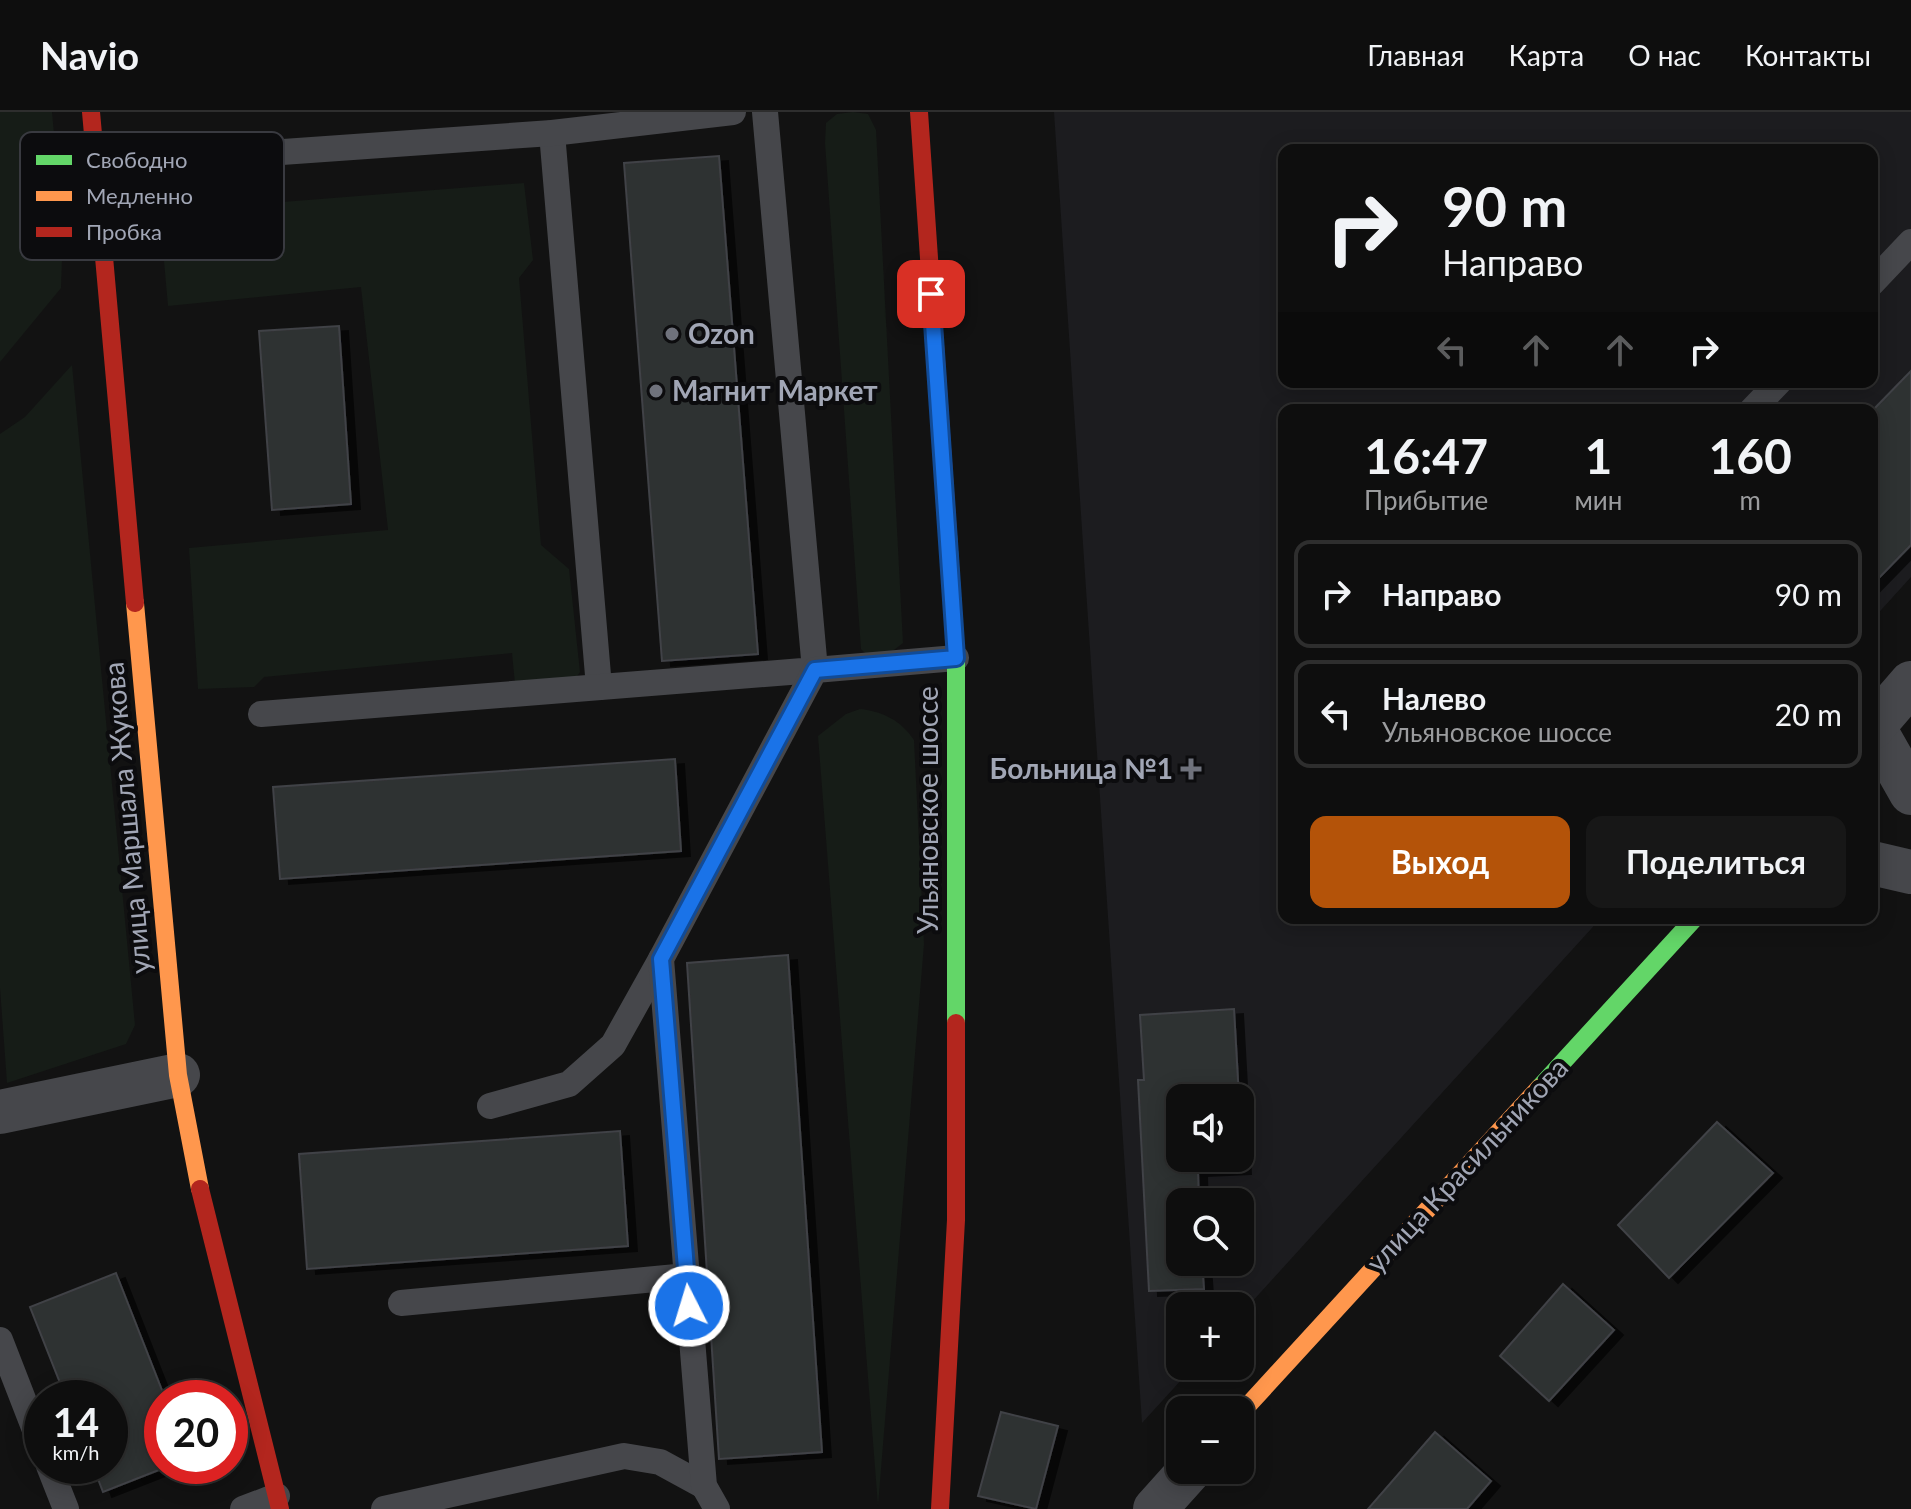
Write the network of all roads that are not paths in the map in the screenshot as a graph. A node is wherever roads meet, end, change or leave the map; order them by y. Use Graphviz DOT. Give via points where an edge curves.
graph roads {
  1 [pos="91,112"];
  2 [pos="733,112"];
  3 [pos="765,112"];
  4 [pos="919,112"];
  5 [pos="93,132"];
  6 [pos="552,133"];
  7 [pos="284,152"];
  8 [pos="1911,242"];
  9 [pos="105,260"];
  10 [pos="1878,277"];
  11 [pos="1773,388"];
  12 [pos="1758,404"];
  13 [pos="956,658"];
  14 [pos="815,670"];
  15 [pos="1911,683"];
  16 [pos="599,687"];
  17 [pos="261,714"];
  18 [pos="1878,721"];
  19 [pos="1878,736"];
  20 [pos="1911,793"];
  21 [pos="1878,864"];
  22 [pos="1911,872"];
  23 [pos="1689,924"];
  24 [pos="661,959"];
  25 [pos="178,1075"];
  26 [pos="490,1106"];
  27 [pos="0,1112"];
  28 [pos="687,1276"];
  29 [pos="401,1303"];
  30 [pos="0,1340"];
  31 [pos="1254,1399"];
  32 [pos="24,1402"];
  33 [pos="56,1484"];
  34 [pos="1177,1484"];
  35 [pos="704,1486"];
  36 [pos="279,1502"];
  37 [pos="66,1509"];
  38 [pos="243,1509"];
  39 [pos="384,1509"];
  40 [pos="717,1509"];
  41 [pos="940,1509"];
  42 [pos="1155,1509"];
  1 -- 5 [label="street, улица Маршала Жукова"];
  2 -- 6 [label="lane"];
  3 -- 14 [label="lane"];
  4 -- 13 [label="street, Ульяновское шоссе"];
  6 -- 7 [label="lane"];
  6 -- 16 [label="lane"];
  8 -- 10 [label="lane"];
  9 -- 25 [label="street, улица Маршала Жукова"];
  11 -- 12 [label="lane"];
  13 -- 14 [label="lane"];
  13 -- 41 [label="street, Ульяновское шоссе" via="956,1220"];
  14 -- 16 [label="lane"];
  14 -- 24 [label="lane"];
  15 -- 18 [label="street"];
  16 -- 17 [label="lane"];
  19 -- 20 [label="street"];
  21 -- 22 [label="street"];
  23 -- 31 [label="street, улица Красильникова"];
  24 -- 26 [label="lane" via="613,1045 569,1084"];
  24 -- 28 [label="lane"];
  25 -- 27 [label="street"];
  25 -- 36 [label="street, улица Маршала Жукова" via="209,1236"];
  28 -- 29 [label="lane"];
  28 -- 35 [label="lane"];
  30 -- 32 [label="lane"];
  33 -- 37 [label="lane"];
  34 -- 42 [label="street"];
  35 -- 39 [label="lane" via="660,1462 624,1456"];
  35 -- 40 [label="lane"];
  36 -- 38 [label="lane"];
}
